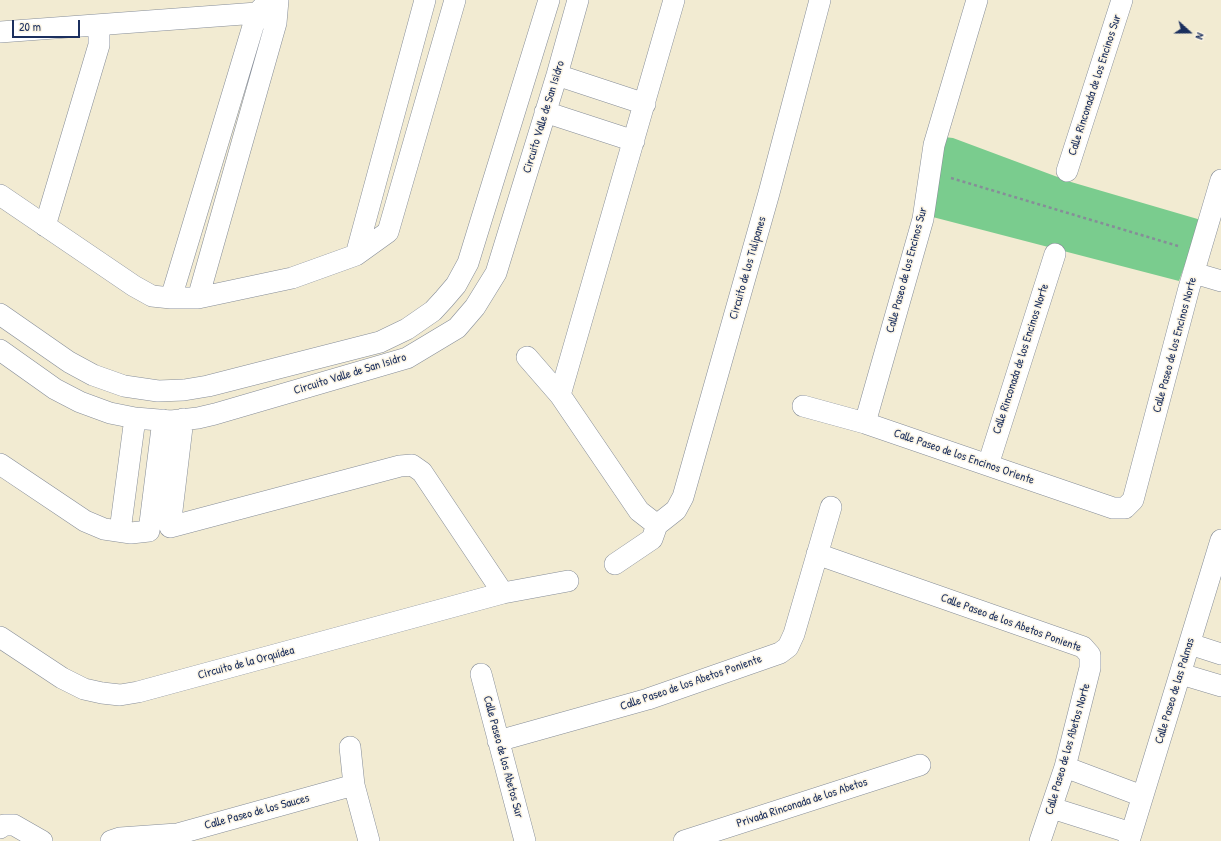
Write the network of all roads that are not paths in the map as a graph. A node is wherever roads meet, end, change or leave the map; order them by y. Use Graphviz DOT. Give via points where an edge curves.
graph roads {
  1 [pos="278,0"];
  2 [pos="425,0"];
  3 [pos="455,0"];
  4 [pos="549,0"];
  5 [pos="578,0"];
  6 [pos="674,0"];
  7 [pos="820,0"];
  8 [pos="977,0"];
  9 [pos="1122,0"];
  10 [pos="264,7"];
  11 [pos="276,23"];
  12 [pos="99,25"];
  13 [pos="416,30"];
  14 [pos="0,32"];
  15 [pos="443,43"];
  16 [pos="557,75"];
  17 [pos="645,104"];
  18 [pos="545,112"];
  19 [pos="634,141"];
  20 [pos="216,150"];
  21 [pos="239,152"];
  22 [pos="1067,171"];
  23 [pos="1221,180"];
  24 [pos="0,195"];
  25 [pos="45,226"];
  26 [pos="1208,246"];
  27 [pos="1055,254"];
  28 [pos="356,255"];
  29 [pos="1194,273"];
  30 [pos="1221,281"];
  31 [pos="171,298"];
  32 [pos="198,298"];
  33 [pos="0,314"];
  34 [pos="357,348"];
  35 [pos="0,350"];
  36 [pos="528,357"];
  37 [pos="363,371"];
  38 [pos="560,395"];
  39 [pos="803,406"];
  40 [pos="135,418"];
  41 [pos="184,419"];
  42 [pos="163,420"];
  43 [pos="864,423"];
  44 [pos="0,464"];
  45 [pos="988,465"];
  46 [pos="831,507"];
  47 [pos="1125,508"];
  48 [pos="657,525"];
  49 [pos="120,531"];
  50 [pos="1221,540"];
  51 [pos="817,554"];
  52 [pos="615,564"];
  53 [pos="568,581"];
  54 [pos="503,593"];
  55 [pos="0,637"];
  56 [pos="1190,644"];
  57 [pos="1221,654"];
  58 [pos="1090,655"];
  59 [pos="481,674"];
  60 [pos="1180,674"];
  61 [pos="1221,686"];
  62 [pos="498,741"];
  63 [pos="350,747"];
  64 [pos="920,766"];
  65 [pos="1065,767"];
  66 [pos="354,785"];
  67 [pos="1142,796"];
  68 [pos="1052,808"];
  69 [pos="0,828"];
  70 [pos="1130,837"];
  71 [pos="42,841"];
  72 [pos="111,841"];
  73 [pos="369,841"];
  74 [pos="525,841"];
  75 [pos="684,841"];
  76 [pos="1040,841"];
  1 -- 11 [label="street"];
  2 -- 13 [label="street"];
  3 -- 15 [label="street"];
  4 -- 34 [label="street, Circuito Valle de San Isidro" via="468,263 456,285 433,311 407,329 380,342"];
  5 -- 16 [label="street, Circuito Valle de San Isidro"];
  6 -- 17 [label="street"];
  7 -- 48 [label="street, Circuito de los Tulipanes" via="769,193 683,497 676,510"];
  8 -- 43 [label="street, Calle Paseo de los Encinos Sur" via="934,145 923,219"];
  9 -- 22 [label="street, Calle Rinconada de los Encinos Sur"];
  10 -- 11 [label="street"];
  10 -- 12 [label="street"];
  10 -- 20 [label="street"];
  11 -- 21 [label="street"];
  12 -- 14 [label="street"];
  12 -- 25 [label="street" via="99,45"];
  13 -- 15 [label="street"];
  13 -- 28 [label="street"];
  15 -- 28 [label="street" via="388,232"];
  16 -- 17 [label="street"];
  16 -- 18 [label="street, Circuito Valle de San Isidro"];
  17 -- 19 [label="street"];
  18 -- 19 [label="street"];
  18 -- 37 [label="street, Circuito Valle de San Isidro" via="496,273 475,307 456,328 407,358"];
  19 -- 38 [label="street"];
  20 -- 21 [label="street"];
  20 -- 31 [label="street"];
  21 -- 32 [label="street"];
  23 -- 26 [label="street, Calle Paseo de los Encinos Norte"];
  24 -- 25 [label="street"];
  25 -- 31 [label="street" via="134,286 152,296"];
  26 -- 29 [label="street, Calle Paseo de los Encinos Norte"];
  27 -- 45 [label="street, Calle Rinconada de los Encinos Norte"];
  28 -- 32 [label="street" via="292,278"];
  29 -- 30 [label="street"];
  29 -- 47 [label="street, Calle Paseo de los Encinos Norte" via="1133,500"];
  31 -- 32 [label="street"];
  33 -- 34 [label="street, Circuito Valle de San Isidro" via="69,362 93,375 124,386 158,391 208,386"];
  34 -- 37 [label="street"];
  35 -- 40 [label="street, Circuito Valle de San Isidro" via="55,389 80,402 110,413"];
  36 -- 38 [label="street"];
  37 -- 41 [label="street, Circuito Valle de San Isidro" via="215,414"];
  38 -- 48 [label="street" via="639,511"];
  39 -- 43 [label="street, Calle Paseo de los Encinos Oriente"];
  40 -- 42 [label="street, Circuito Valle de San Isidro"];
  40 -- 49 [label="street"];
  41 -- 42 [label="street, Circuito Valle de San Isidro"];
  41 -- 54 [label="street" via="170,527 400,466 412,465 422,472"];
  42 -- 49 [label="street" via="149,531"];
  43 -- 45 [label="street, Calle Paseo de los Encinos Oriente"];
  44 -- 49 [label="street" via="85,521 104,529"];
  45 -- 47 [label="street, Calle Paseo de los Encinos Oriente" via="1113,508"];
  46 -- 51 [label="street, Calle Paseo de los Abetos Poniente"];
  48 -- 52 [label="street, Circuito de los Tulipanes" via="652,539"];
  50 -- 56 [label="street, Calle Paseo de las Palmas"];
  51 -- 58 [label="street, Calle Paseo de los Abetos Poniente" via="1083,647"];
  51 -- 62 [label="street, Calle Paseo de los Abetos Poniente" via="794,634 788,647 780,653 648,699"];
  53 -- 54 [label="street, Circuito de la Orquídea"];
  54 -- 55 [label="street, Circuito de la Orquídea" via="120,695 84,689 62,678"];
  56 -- 57 [label="street"];
  56 -- 60 [label="street, Calle Paseo de las Palmas"];
  58 -- 65 [label="street, Calle Paseo de los Abetos Norte" via="1090,668"];
  59 -- 62 [label="street, Calle Paseo de los Abetos Sur"];
  60 -- 61 [label="street"];
  60 -- 67 [label="street, Calle Paseo de las Palmas"];
  62 -- 74 [label="street, Calle Paseo de los Abetos Sur"];
  63 -- 66 [label="street"];
  64 -- 75 [label="street, Privada Rinconada de los Abetos"];
  65 -- 67 [label="street"];
  65 -- 68 [label="street, Calle Paseo de los Abetos Norte"];
  66 -- 72 [label="street, Calle Paseo de los Sauces" via="178,834 120,838"];
  66 -- 73 [label="street"];
  67 -- 70 [label="street, Calle Paseo de las Palmas"];
  68 -- 70 [label="street"];
  68 -- 76 [label="street, Calle Paseo de los Abetos Norte"];
  69 -- 71 [label="street" via="4,825 14,825"];
}
